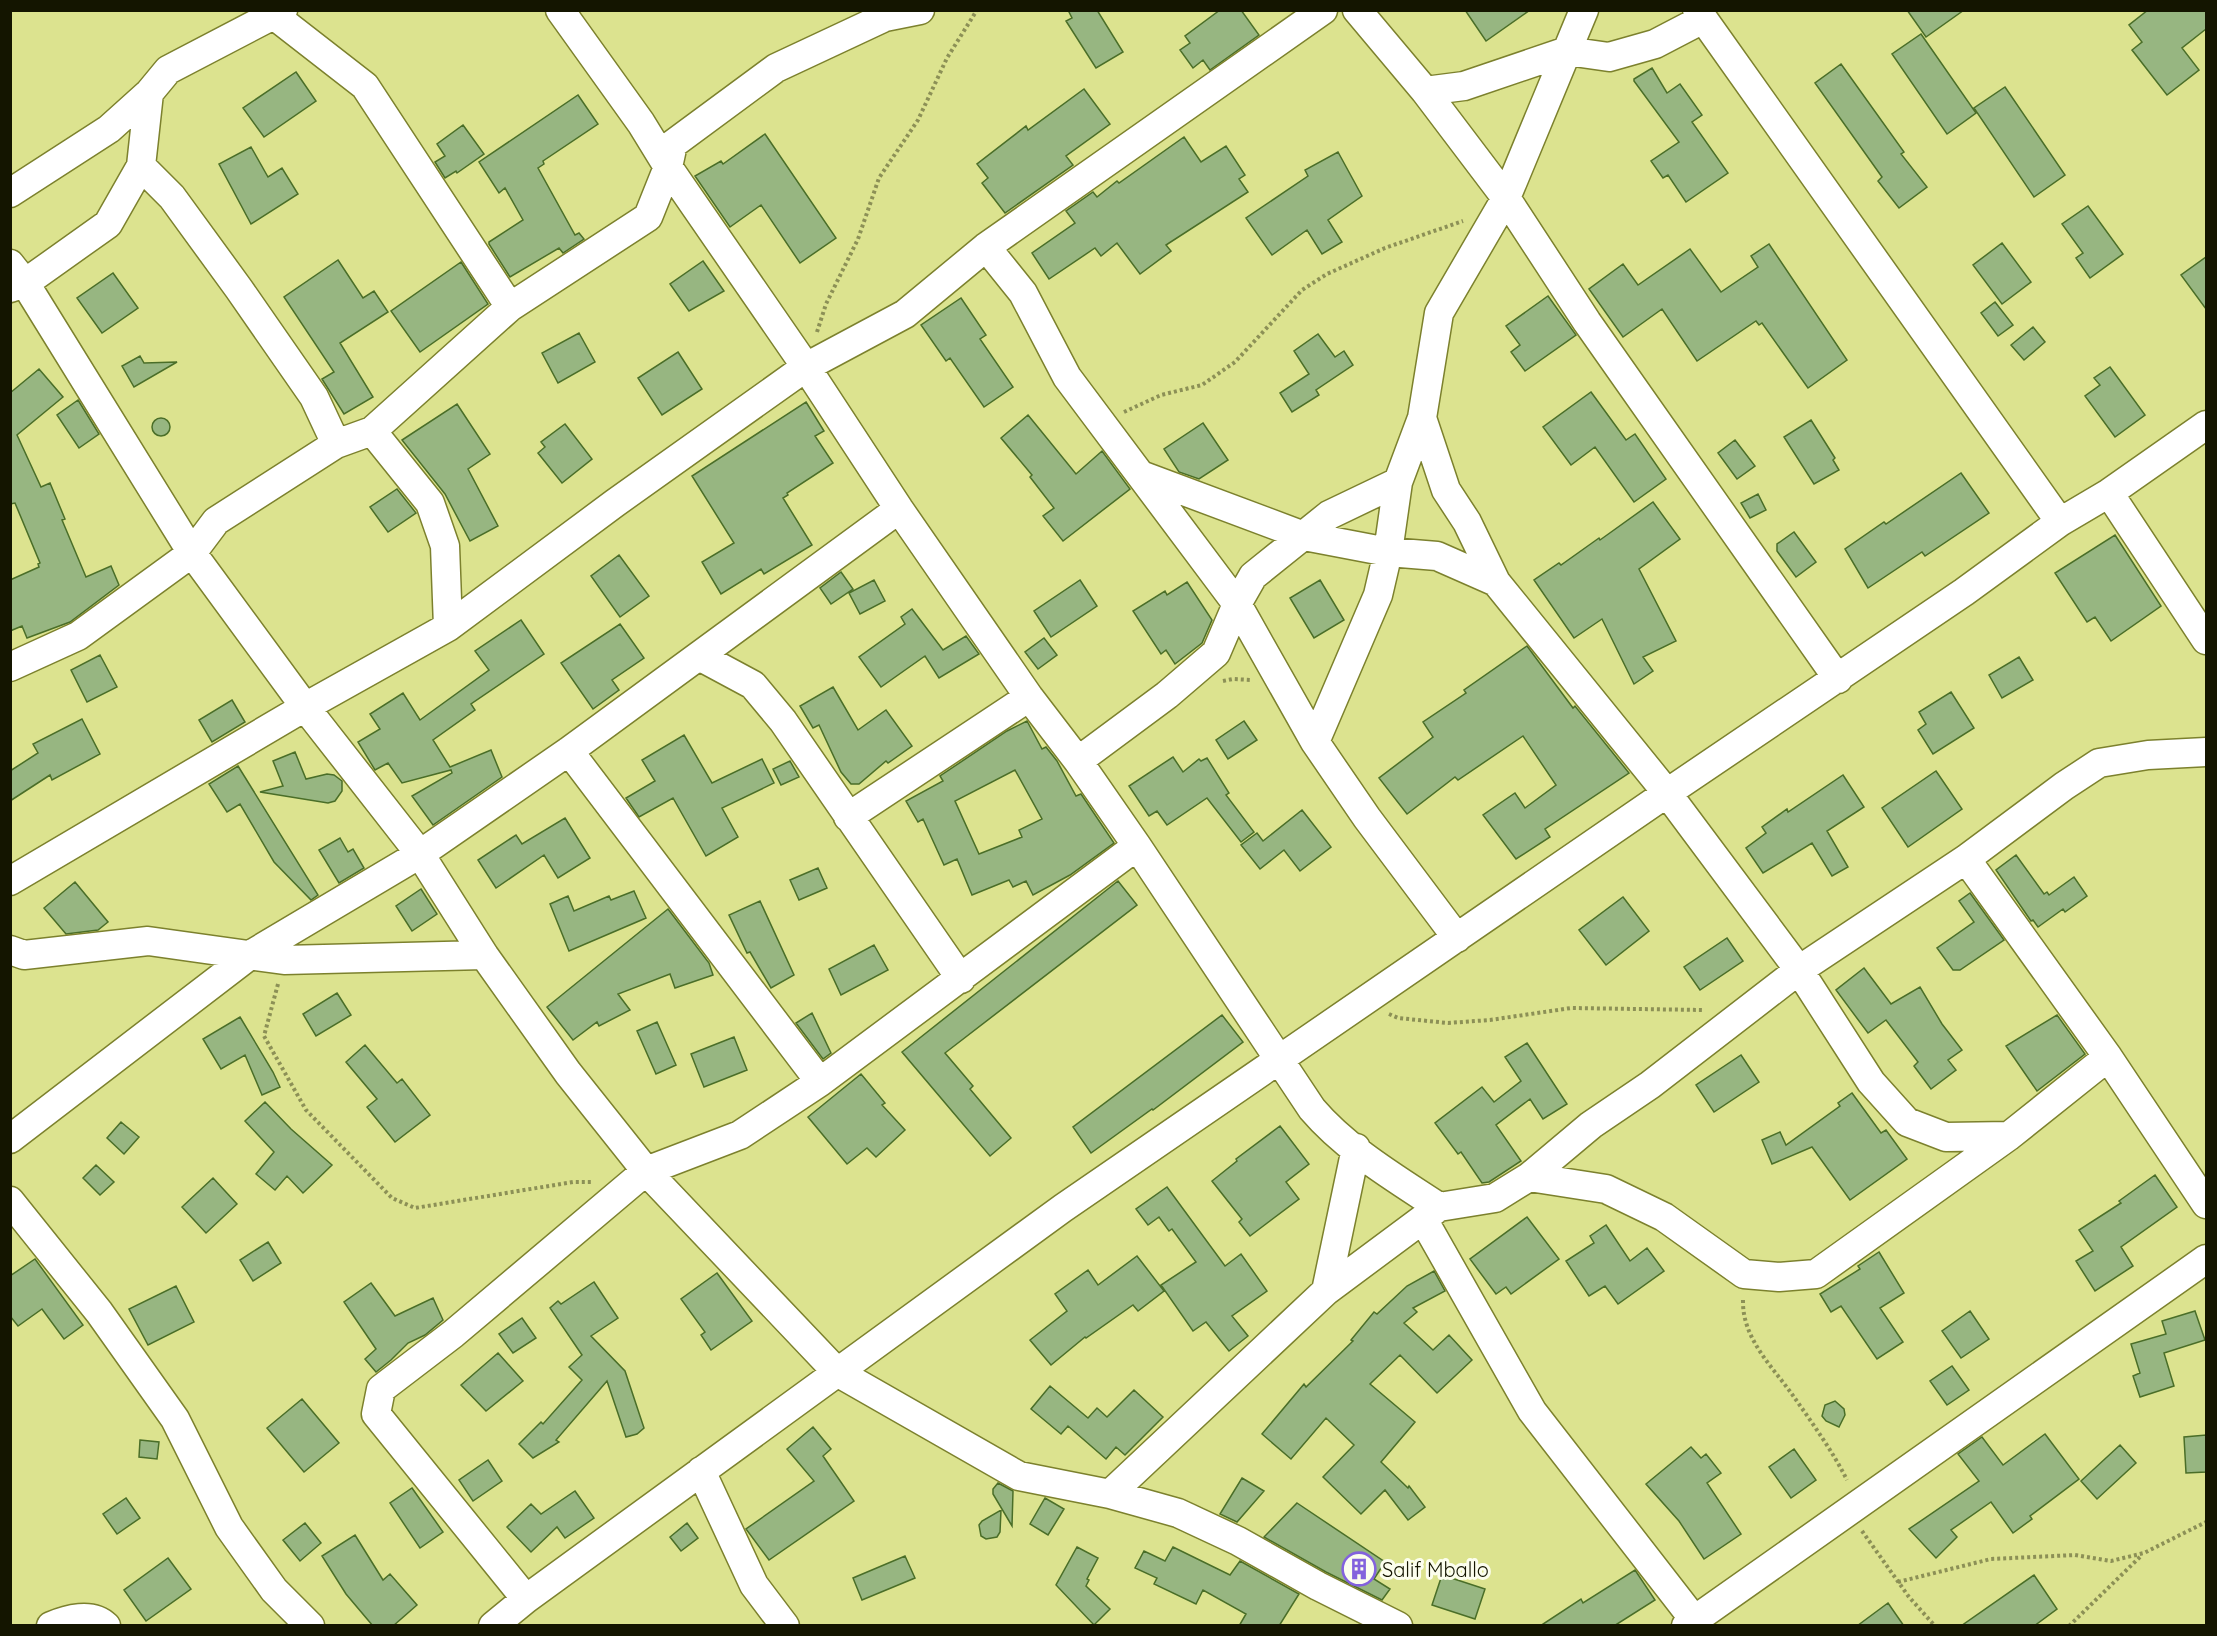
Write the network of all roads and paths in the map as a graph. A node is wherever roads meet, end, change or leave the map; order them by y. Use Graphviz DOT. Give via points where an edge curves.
graph roads {
  1 [pos="560,10"];
  2 [pos="920,10"];
  3 [pos="977,10"];
  4 [pos="1323,10"];
  5 [pos="1357,10"];
  6 [pos="1584,10"];
  7 [pos="279,13"];
  8 [pos="1700,15"];
  9 [pos="1567,51"];
  10 [pos="1425,91"];
  11 [pos="149,93"];
  12 [pos="141,166"];
  13 [pos="668,167"];
  14 [pos="10,193"];
  15 [pos="1503,203"];
  16 [pos="986,247"];
  17 [pos="15,278"];
  18 [pos="510,307"];
  19 [pos="806,367"];
  20 [pos="1422,418"];
  21 [pos="1101,423"];
  22 [pos="2206,425"];
  23 [pos="372,430"];
  24 [pos="336,444"];
  25 [pos="1141,475"];
  26 [pos="1398,482"];
  27 [pos="2109,493"];
  28 [pos="899,509"];
  29 [pos="2060,522"];
  30 [pos="1304,536"];
  31 [pos="1388,552"];
  32 [pos="192,553"];
  33 [pos="1496,582"];
  34 [pos="1237,604"];
  35 [pos="448,627"];
  36 [pos="2206,640"];
  37 [pos="699,656"];
  38 [pos="10,667"];
  39 [pos="1838,679"];
  40 [pos="1029,697"];
  41 [pos="305,707"];
  42 [pos="1315,742"];
  43 [pos="569,751"];
  44 [pos="2206,752"];
  45 [pos="1078,761"];
  46 [pos="1666,793"];
  47 [pos="848,817"];
  48 [pos="1137,846"];
  49 [pos="420,854"];
  50 [pos="1966,859"];
  51 [pos="10,882"];
  52 [pos="1457,938"];
  53 [pos="10,950"];
  54 [pos="250,955"];
  55 [pos="483,955"];
  56 [pos="284,960"];
  57 [pos="1798,970"];
  58 [pos="961,979"];
  59 [pos="1364,1002"];
  60 [pos="1740,1015"];
  61 [pos="2108,1057"];
  62 [pos="1279,1061"];
  63 [pos="820,1082"];
  64 [pos="2009,1136"];
  65 [pos="10,1139"];
  66 [pos="1356,1148"];
  67 [pos="646,1171"];
  68 [pos="1529,1177"];
  69 [pos="593,1182"];
  70 [pos="10,1202"];
  71 [pos="2206,1204"];
  72 [pos="1431,1213"];
  73 [pos="2206,1259"];
  74 [pos="1744,1274"];
  75 [pos="1326,1291"];
  76 [pos="837,1372"];
  77 [pos="701,1471"];
  78 [pos="1110,1494"];
  79 [pos="1853,1507"];
  80 [pos="2206,1522"];
  81 [pos="2144,1553"];
  82 [pos="1898,1582"];
  83 [pos="526,1599"];
  84 [pos="1693,1624"];
  85 [pos="51,1626"];
  86 [pos="106,1626"];
  87 [pos="310,1626"];
  88 [pos="493,1626"];
  89 [pos="785,1626"];
  90 [pos="1398,1626"];
  91 [pos="1935,1626"];
  92 [pos="2069,1626"];
  1 -- 13 [label="street"];
  2 -- 13 [label="street" via="885,17 776,68 674,144"];
  3 -- 19 [label="path" via="946,58 918,120 879,178 858,239 826,304"];
  4 -- 16 [label="street"];
  5 -- 10 [label="street"];
  6 -- 9 [label="street"];
  7 -- 11 [label="street" via="168,70"];
  7 -- 18 [label="street" via="365,87"];
  8 -- 9 [label="street" via="1655,44 1609,57"];
  8 -- 29 [label="street"];
  9 -- 10 [label="street" via="1464,86"];
  9 -- 15 [label="street"];
  10 -- 15 [label="street"];
  11 -- 12 [label="street"];
  11 -- 14 [label="street" via="110,129"];
  12 -- 17 [label="street" via="108,225"];
  12 -- 24 [label="street" via="172,197 239,289 314,397"];
  13 -- 18 [label="street" via="648,217"];
  13 -- 19 [label="street"];
  15 -- 20 [label="street" via="1439,313"];
  15 -- 21 [label="path" via="1384,248 1328,274 1302,290 1235,362 1202,385 1161,395"];
  15 -- 39 [label="street"];
  16 -- 19 [label="street" via="905,314"];
  16 -- 21 [label="street" via="1023,293 1067,377"];
  17 -- 32 [label="street"];
  18 -- 23 [label="street"];
  19 -- 28 [label="street"];
  19 -- 35 [label="street" via="615,502"];
  20 -- 26 [label="street"];
  20 -- 33 [label="street" via="1446,490 1467,522"];
  21 -- 25 [label="street"];
  22 -- 27 [label="street"];
  23 -- 24 [label="street"];
  23 -- 35 [label="street" via="430,503 445,546"];
  24 -- 32 [label="street" via="216,522"];
  25 -- 30 [label="street"];
  25 -- 34 [label="street"];
  26 -- 30 [label="street" via="1329,515"];
  26 -- 31 [label="street"];
  27 -- 29 [label="street"];
  27 -- 36 [label="street"];
  28 -- 37 [label="street"];
  28 -- 40 [label="street"];
  29 -- 39 [label="street"];
  30 -- 31 [label="street"];
  30 -- 34 [label="street" via="1253,576"];
  31 -- 33 [label="street" via="1437,556"];
  31 -- 42 [label="street" via="1378,595"];
  32 -- 38 [label="street" via="78,636"];
  32 -- 41 [label="street"];
  33 -- 46 [label="street"];
  34 -- 42 [label="street"];
  34 -- 45 [label="street" via="1216,653"];
  35 -- 41 [label="street"];
  37 -- 43 [label="street"];
  37 -- 47 [label="street" via="753,685 783,721"];
  39 -- 46 [label="street"];
  40 -- 45 [label="street"];
  40 -- 47 [label="street"];
  41 -- 49 [label="street"];
  41 -- 51 [label="street"];
  42 -- 52 [label="street"];
  43 -- 49 [label="street"];
  43 -- 63 [label="street"];
  44 -- 50 [label="street" via="2148,755 2099,764"];
  45 -- 48 [label="street"];
  46 -- 52 [label="street"];
  46 -- 57 [label="street"];
  47 -- 58 [label="street"];
  48 -- 58 [label="street"];
  48 -- 62 [label="street"];
  49 -- 54 [label="street"];
  49 -- 55 [label="street"];
  50 -- 57 [label="street"];
  50 -- 61 [label="street"];
  52 -- 59 [label="street"];
  53 -- 54 [label="street" via="24,955 148,941"];
  54 -- 56 [label="street"];
  54 -- 65 [label="street"];
  55 -- 56 [label="street"];
  55 -- 67 [label="street" via="568,1073"];
  56 -- 69 [label="path" via="264,1036 306,1110 392,1198 415,1208"];
  57 -- 60 [label="street"];
  57 -- 64 [label="street" via="1871,1082 1906,1122 1946,1137"];
  58 -- 63 [label="street"];
  59 -- 60 [label="path" via="1398,1018 1448,1023 1571,1008 1702,1010"];
  59 -- 62 [label="street"];
  60 -- 68 [label="street" via="1591,1125"];
  61 -- 64 [label="street"];
  61 -- 71 [label="street"];
  62 -- 66 [label="street" via="1328,1128"];
  62 -- 76 [label="street" via="1063,1208"];
  63 -- 67 [label="street" via="740,1135"];
  64 -- 74 [label="street" via="1816,1274"];
  66 -- 72 [label="street"];
  66 -- 75 [label="street"];
  67 -- 76 [label="street"];
  67 -- 83 [label="street" via="453,1334 381,1389 376,1414"];
  68 -- 72 [label="street" via="1495,1198"];
  68 -- 74 [label="street" via="1606,1189 1664,1217"];
  70 -- 87 [label="street" via="99,1312 175,1419 229,1527 274,1590"];
  72 -- 75 [label="street"];
  72 -- 84 [label="street" via="1532,1411"];
  73 -- 79 [label="street"];
  74 -- 79 [label="path" via="1743,1311 1751,1338 1837,1462"];
  75 -- 78 [label="street"];
  76 -- 77 [label="street"];
  76 -- 78 [label="street" via="1019,1476"];
  77 -- 83 [label="street"];
  77 -- 89 [label="street" via="754,1585"];
  78 -- 90 [label="street" via="1178,1513"];
  79 -- 82 [label="path"];
  79 -- 84 [label="street"];
  80 -- 81 [label="path"];
  81 -- 82 [label="path" via="2111,1561 2075,1555 1991,1559"];
  81 -- 92 [label="path"];
  82 -- 91 [label="path"];
  83 -- 88 [label="street"];
  85 -- 86 [label="street" via="70,1618 100,1620"];
}
